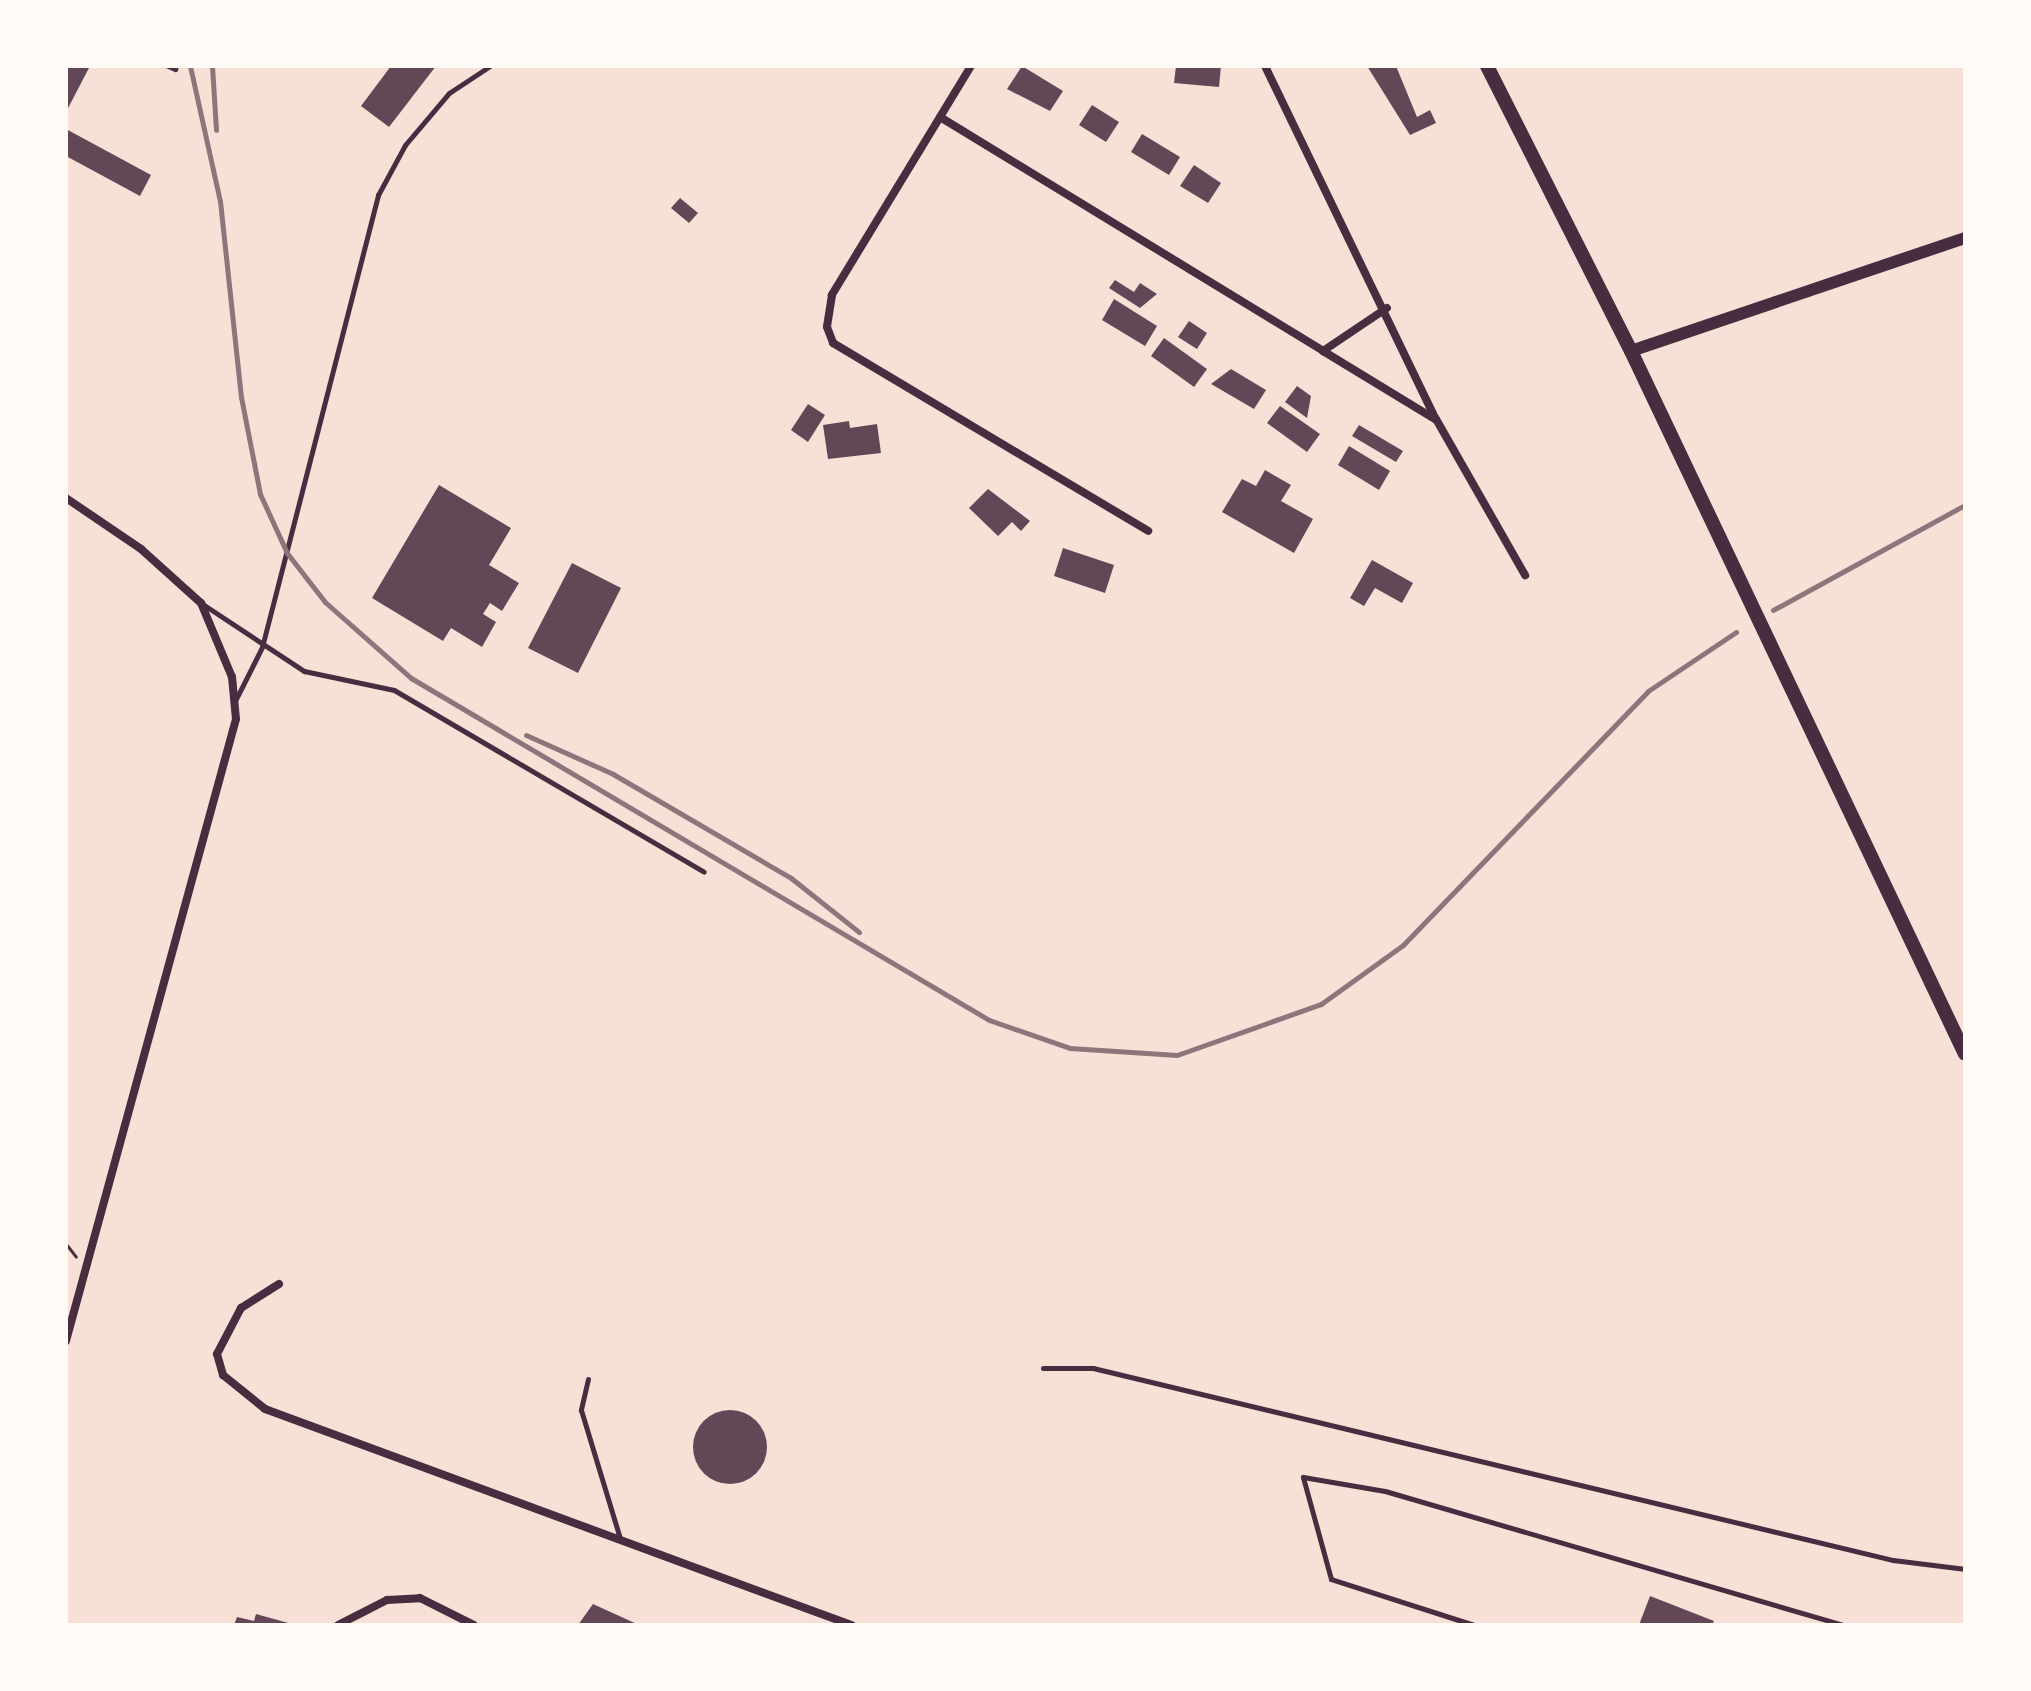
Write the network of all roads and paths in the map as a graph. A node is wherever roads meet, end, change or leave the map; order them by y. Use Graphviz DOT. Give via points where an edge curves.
graph roads {
  1 [pos="168,66"];
  2 [pos="490,66"];
  3 [pos="971,66"];
  4 [pos="1265,66"];
  5 [pos="1487,66"];
  6 [pos="175,69"];
  7 [pos="940,117"];
  8 [pos="1965,238"];
  9 [pos="1387,308"];
  10 [pos="1323,351"];
  11 [pos="1631,351"];
  12 [pos="1436,419"];
  13 [pos="66,498"];
  14 [pos="1148,531"];
  15 [pos="1525,575"];
  16 [pos="201,603"];
  17 [pos="262,647"];
  18 [pos="234,702"];
  19 [pos="704,872"];
  20 [pos="1965,1054"];
  21 [pos="279,1284"];
  22 [pos="66,1341"];
  23 [pos="1043,1368"];
  24 [pos="588,1379"];
  25 [pos="621,1539"];
  26 [pos="1965,1569"];
  27 [pos="338,1625"];
  28 [pos="474,1625"];
  29 [pos="851,1625"];
  30 [pos="1474,1625"];
  31 [pos="1843,1625"];
  1 -- 6 [label="lane"];
  2 -- 17 [label="lane" via="449,93 405,145 378,195"];
  3 -- 7 [label="street"];
  4 -- 9 [label="street"];
  5 -- 11 [label="main road"];
  7 -- 10 [label="street"];
  7 -- 14 [label="street" via="832,295 825,316 833,343"];
  8 -- 11 [label="street"];
  9 -- 10 [label="street"];
  9 -- 12 [label="street"];
  10 -- 12 [label="street"];
  11 -- 20 [label="main road"];
  12 -- 15 [label="street"];
  13 -- 16 [label="street" via="141,549"];
  16 -- 17 [label="lane"];
  16 -- 18 [label="street" via="222,646"];
  17 -- 18 [label="lane"];
  17 -- 19 [label="lane" via="304,671 394,690"];
  18 -- 22 [label="street" via="236,719"];
  21 -- 25 [label="street" via="225,1328 217,1354 240,1393 265,1409"];
  23 -- 26 [label="lane" via="1093,1368 1893,1560"];
  24 -- 25 [label="lane" via="581,1410"];
  25 -- 29 [label="street"];
  27 -- 28 [label="street" via="387,1600 420,1598"];
  30 -- 31 [label="lane" via="1331,1579 1303,1477 1385,1491"];
}
